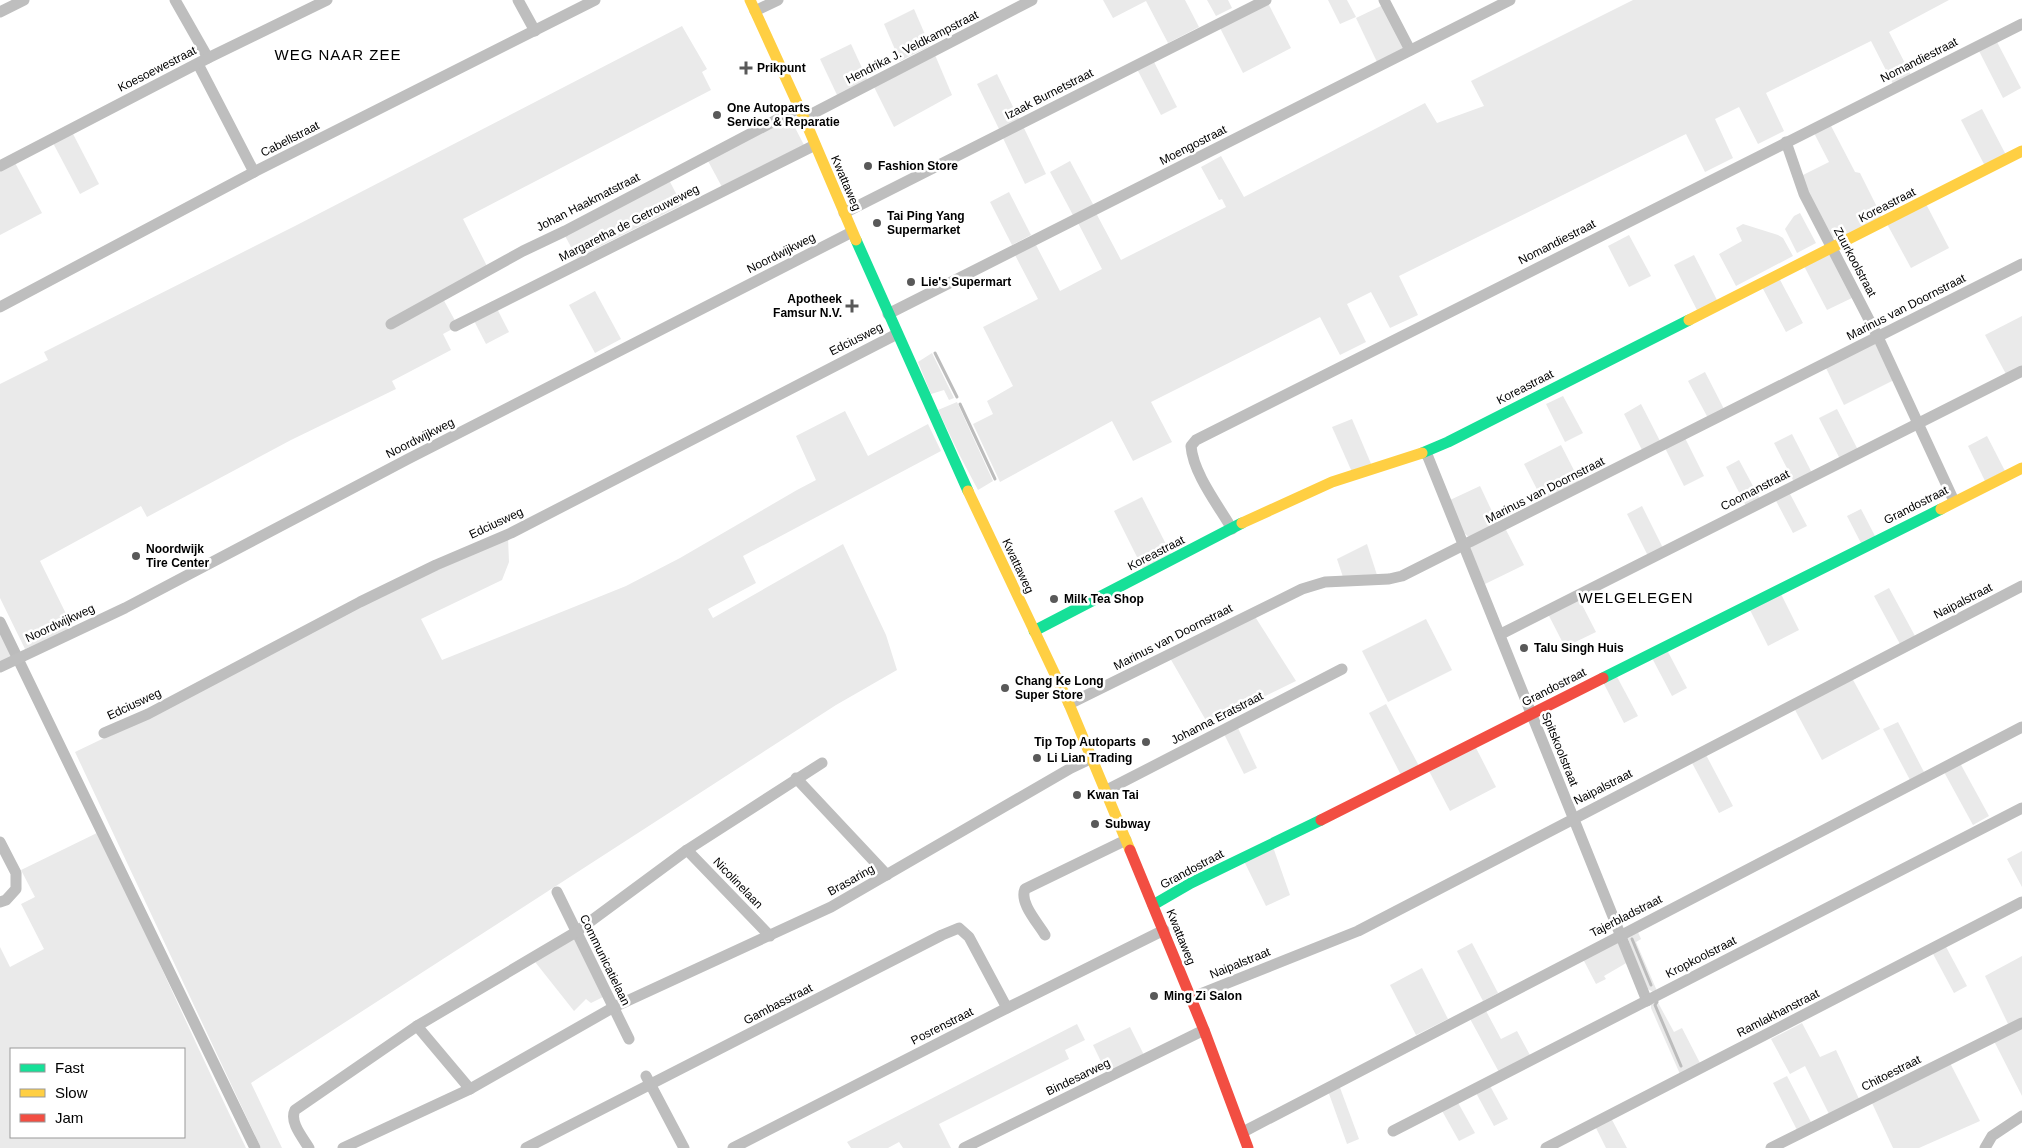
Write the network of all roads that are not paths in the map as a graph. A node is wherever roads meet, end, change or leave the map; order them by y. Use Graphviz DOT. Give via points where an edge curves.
graph roads {
  1 [pos="24,0"];
  2 [pos="175,0"];
  3 [pos="328,0"];
  4 [pos="518,0"];
  5 [pos="595,0"];
  6 [pos="750,0"];
  7 [pos="778,0"];
  8 [pos="1032,0"];
  9 [pos="1266,0"];
  10 [pos="1384,0"];
  11 [pos="1510,0"];
  12 [pos="756,11"];
  13 [pos="0,12"];
  14 [pos="2022,24"];
  15 [pos="535,31"];
  16 [pos="1410,50"];
  17 [pos="203,61"];
  18 [pos="802,113"];
  19 [pos="1786,142"];
  20 [pos="815,144"];
  21 [pos="2022,151"];
  22 [pos="0,166"];
  23 [pos="254,172"];
  24 [pos="844,213"];
  25 [pos="852,232"];
  26 [pos="1832,248"];
  27 [pos="2022,264"];
  28 [pos="0,307"];
  29 [pos="888,314"];
  30 [pos="391,324"];
  31 [pos="455,326"];
  32 [pos="897,334"];
  33 [pos="1878,337"];
  34 [pos="2022,371"];
  35 [pos="1918,423"];
  36 [pos="1426,452"];
  37 [pos="2022,468"];
  38 [pos="1954,502"];
  39 [pos="1232,529"];
  40 [pos="1463,546"];
  41 [pos="2022,586"];
  42 [pos="1034,632"];
  43 [pos="1501,634"];
  44 [pos="5,664"];
  45 [pos="1342,669"];
  46 [pos="1069,704"];
  47 [pos="1531,714"];
  48 [pos="2022,727"];
  49 [pos="104,733"];
  50 [pos="1092,758"];
  51 [pos="822,763"];
  52 [pos="796,778"];
  53 [pos="1105,791"];
  54 [pos="2022,808"];
  55 [pos="1574,818"];
  56 [pos="1126,840"];
  57 [pos="0,842"];
  58 [pos="687,850"];
  59 [pos="887,876"];
  60 [pos="557,892"];
  61 [pos="0,902"];
  62 [pos="2022,902"];
  63 [pos="1153,905"];
  64 [pos="1164,930"];
  65 [pos="576,932"];
  66 [pos="1620,934"];
  67 [pos="1045,935"];
  68 [pos="770,936"];
  69 [pos="1190,998"];
  70 [pos="1647,1001"];
  71 [pos="614,1007"];
  72 [pos="1007,1008"];
  73 [pos="2022,1023"];
  74 [pos="417,1026"];
  75 [pos="1204,1030"];
  76 [pos="629,1039"];
  77 [pos="649,1080"];
  78 [pos="470,1089"];
  79 [pos="2022,1116"];
  80 [pos="1393,1131"];
  81 [pos="1243,1132"];
  82 [pos="309,1148"];
  83 [pos="343,1148"];
  84 [pos="526,1148"];
  85 [pos="684,1148"];
  86 [pos="733,1148"];
  87 [pos="964,1148"];
  88 [pos="1248,1148"];
  89 [pos="1546,1148"];
  90 [pos="1771,1148"];
  91 [pos="1985,1148"];
  1 -- 13 [label="street"];
  2 -- 17 [label="street"];
  3 -- 17 [label="street, Koesoewestraat"];
  4 -- 15 [label="street"];
  5 -- 15 [label="street, Cabellstraat"];
  6 -- 12 [label="street, Kwattaweg"];
  7 -- 12 [label="street"];
  8 -- 18 [label="street, Hendrika J. Veldkampstraat"];
  9 -- 24 [label="street, Izaak Burnetstraat"];
  10 -- 16 [label="street"];
  11 -- 16 [label="street, Moengostraat"];
  12 -- 18 [label="street, Kwattaweg"];
  14 -- 19 [label="street, Nomandiestraat"];
  15 -- 23 [label="street, Cabellstraat"];
  16 -- 29 [label="street, Moengostraat"];
  17 -- 22 [label="street, Koesoewestraat"];
  17 -- 23 [label="street"];
  18 -- 20 [label="street, Kwattaweg"];
  18 -- 30 [label="street, Johan Haakmatstraat" via="522,250"];
  19 -- 26 [label="street, Zuurkoolstraat" via="1804,194"];
  19 -- 39 [label="street, Nomandiestraat" via="1196,440 1191,446 1196,466"];
  20 -- 24 [label="street, Kwattaweg"];
  20 -- 31 [label="street, Margaretha de Getrouweweg"];
  21 -- 26 [label="street, Koreastraat"];
  23 -- 28 [label="street, Cabellstraat"];
  24 -- 25 [label="street, Kwattaweg"];
  25 -- 29 [label="street, Kwattaweg"];
  25 -- 44 [label="street, Noordwijkweg" via="125,608"];
  26 -- 33 [label="street, Zuurkoolstraat"];
  26 -- 36 [label="street, Koreastraat"];
  27 -- 33 [label="street, Marinus van Doornstraat"];
  29 -- 32 [label="street, Kwattaweg"];
  32 -- 42 [label="street, Kwattaweg"];
  32 -- 49 [label="street, Edciusweg" via="511,533 360,602 148,714"];
  33 -- 35 [label="street, Zuurkoolstraat"];
  33 -- 40 [label="street, Marinus van Doornstraat"];
  34 -- 35 [label="street, Coomanstraat"];
  35 -- 38 [label="street, Zuurkoolstraat"];
  35 -- 43 [label="street, Coomanstraat"];
  36 -- 39 [label="street, Koreastraat" via="1316,488"];
  36 -- 40 [label="street, Spitskoolstraat"];
  37 -- 38 [label="street, Grandostraat"];
  38 -- 47 [label="street, Grandostraat"];
  39 -- 42 [label="street, Koreastraat"];
  40 -- 43 [label="street, Spitskoolstraat"];
  40 -- 46 [label="street, Marinus van Doornstraat" via="1402,576 1324,582 1302,589"];
  41 -- 55 [label="street, Naipalstraat"];
  42 -- 46 [label="street, Kwattaweg"];
  43 -- 47 [label="street, Spitskoolstraat"];
  45 -- 53 [label="street, Johanna Eratstraat"];
  46 -- 50 [label="street, Kwattaweg"];
  47 -- 55 [label="street, Spitskoolstraat"];
  47 -- 63 [label="street, Grandostraat"];
  48 -- 66 [label="street, Tajerbladstraat"];
  50 -- 53 [label="street, Kwattaweg"];
  50 -- 59 [label="street, Brasaring"];
  51 -- 52 [label="street"];
  52 -- 58 [label="street"];
  52 -- 59 [label="street"];
  53 -- 56 [label="street, Kwattaweg"];
  54 -- 70 [label="street, Kropkoolstraat"];
  55 -- 66 [label="street, Spitskoolstraat"];
  55 -- 69 [label="street, Naipalstraat" via="1358,931"];
  56 -- 63 [label="street, Kwattaweg"];
  56 -- 67 [label="street" via="1026,889 1024,902"];
  57 -- 61 [label="street" via="16,872 16,889"];
  58 -- 65 [label="street"];
  58 -- 68 [label="street, Nicolinelaan"];
  59 -- 68 [label="street, Brasaring"];
  60 -- 65 [label="street, Communicatielaan"];
  62 -- 89 [label="street, Ramlakhanstraat"];
  63 -- 64 [label="street, Kwattaweg"];
  64 -- 69 [label="street, Kwattaweg"];
  64 -- 72 [label="street, Posrenstraat"];
  65 -- 71 [label="street, Communicatielaan"];
  65 -- 74 [label="street"];
  66 -- 70 [label="street, Spitskoolstraat"];
  66 -- 81 [label="street, Tajerbladstraat"];
  68 -- 71 [label="street, Brasaring"];
  69 -- 75 [label="street, Kwattaweg"];
  70 -- 80 [label="street, Kropkoolstraat"];
  71 -- 76 [label="street, Communicatielaan"];
  71 -- 78 [label="street, Brasaring"];
  72 -- 77 [label="street, Gambasstraat" via="969,937 959,928"];
  72 -- 86 [label="street, Posrenstraat"];
  73 -- 90 [label="street, Chitoestraat"];
  74 -- 78 [label="street"];
  74 -- 82 [label="street" via="295,1110 294,1121"];
  75 -- 81 [label="street, Kwattaweg"];
  75 -- 87 [label="street, Bindesarweg"];
  77 -- 84 [label="street, Gambasstraat"];
  77 -- 85 [label="street"];
  78 -- 83 [label="street, Brasaring"];
  79 -- 91 [label="street" via="1992,1136"];
  81 -- 88 [label="street, Kwattaweg"];
}
